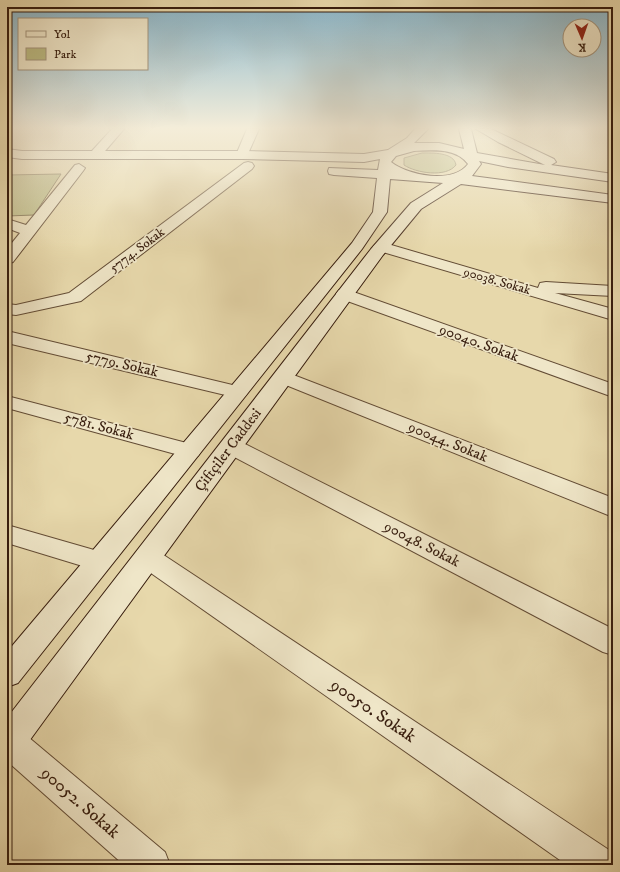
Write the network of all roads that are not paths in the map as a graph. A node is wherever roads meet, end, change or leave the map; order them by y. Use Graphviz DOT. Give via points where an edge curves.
graph roads {
  1 [pos="78,170"];
  2 [pos="233,170"];
  3 [pos="319,170"];
  4 [pos="322,170"];
  5 [pos="386,170"];
  6 [pos="398,170"];
  7 [pos="450,170"];
  8 [pos="460,170"];
  9 [pos="476,170"];
  10 [pos="552,170"];
  11 [pos="575,170"];
  12 [pos="593,176"];
  13 [pos="613,178"];
  14 [pos="613,199"];
  15 [pos="7,223"];
  16 [pos="29,230"];
  17 [pos="7,231"];
  18 [pos="381,247"];
  19 [pos="7,259"];
  20 [pos="505,284"];
  21 [pos="613,291"];
  22 [pos="345,294"];
  23 [pos="10,312"];
  24 [pos="613,316"];
  25 [pos="7,337"];
  26 [pos="283,377"];
  27 [pos="613,391"];
  28 [pos="238,392"];
  29 [pos="7,402"];
  30 [pos="231,446"];
  31 [pos="190,450"];
  32 [pos="613,508"];
  33 [pos="7,534"];
  34 [pos="147,557"];
  35 [pos="100,561"];
  36 [pos="613,643"];
  37 [pos="7,674"];
  38 [pos="8,743"];
  39 [pos="152,865"];
  40 [pos="599,865"];
  1 -- 16 [label="street"];
  2 -- 23 [label="street, 5774. Sokak" via="75,297"];
  3 -- 4 [label="street"];
  5 -- 28 [label="street, Çiftçiler Caddesi" via="380,212 373,223"];
  6 -- 7 [label="street" via="413,177"];
  8 -- 18 [label="street, Çiftçiler Caddesi" via="416,206"];
  9 -- 14 [label="street"];
  10 -- 12 [label="street"];
  11 -- 12 [label="street"];
  12 -- 13 [label="street"];
  15 -- 16 [label="street"];
  16 -- 17 [label="street"];
  16 -- 19 [label="street"];
  18 -- 20 [label="street, 90038. Sokak"];
  18 -- 22 [label="street, Çiftçiler Caddesi"];
  20 -- 21 [label="street"];
  20 -- 24 [label="street, 90038. Sokak"];
  22 -- 26 [label="street, Çiftçiler Caddesi"];
  22 -- 27 [label="street, 90040. Sokak"];
  25 -- 28 [label="street, 5779. Sokak"];
  26 -- 30 [label="street, Çiftçiler Caddesi"];
  26 -- 32 [label="street, 90044. Sokak"];
  28 -- 31 [label="street, Çiftçiler Caddesi"];
  29 -- 31 [label="street, 5781. Sokak"];
  30 -- 34 [label="street, Çiftçiler Caddesi"];
  30 -- 36 [label="street, 90048. Sokak"];
  31 -- 35 [label="street, Çiftçiler Caddesi"];
  33 -- 35 [label="street"];
  34 -- 38 [label="street, Çiftçiler Caddesi"];
  34 -- 40 [label="street, 90050. Sokak"];
  35 -- 37 [label="street, Çiftçiler Caddesi"];
  38 -- 39 [label="street, 90052. Sokak"];
}
